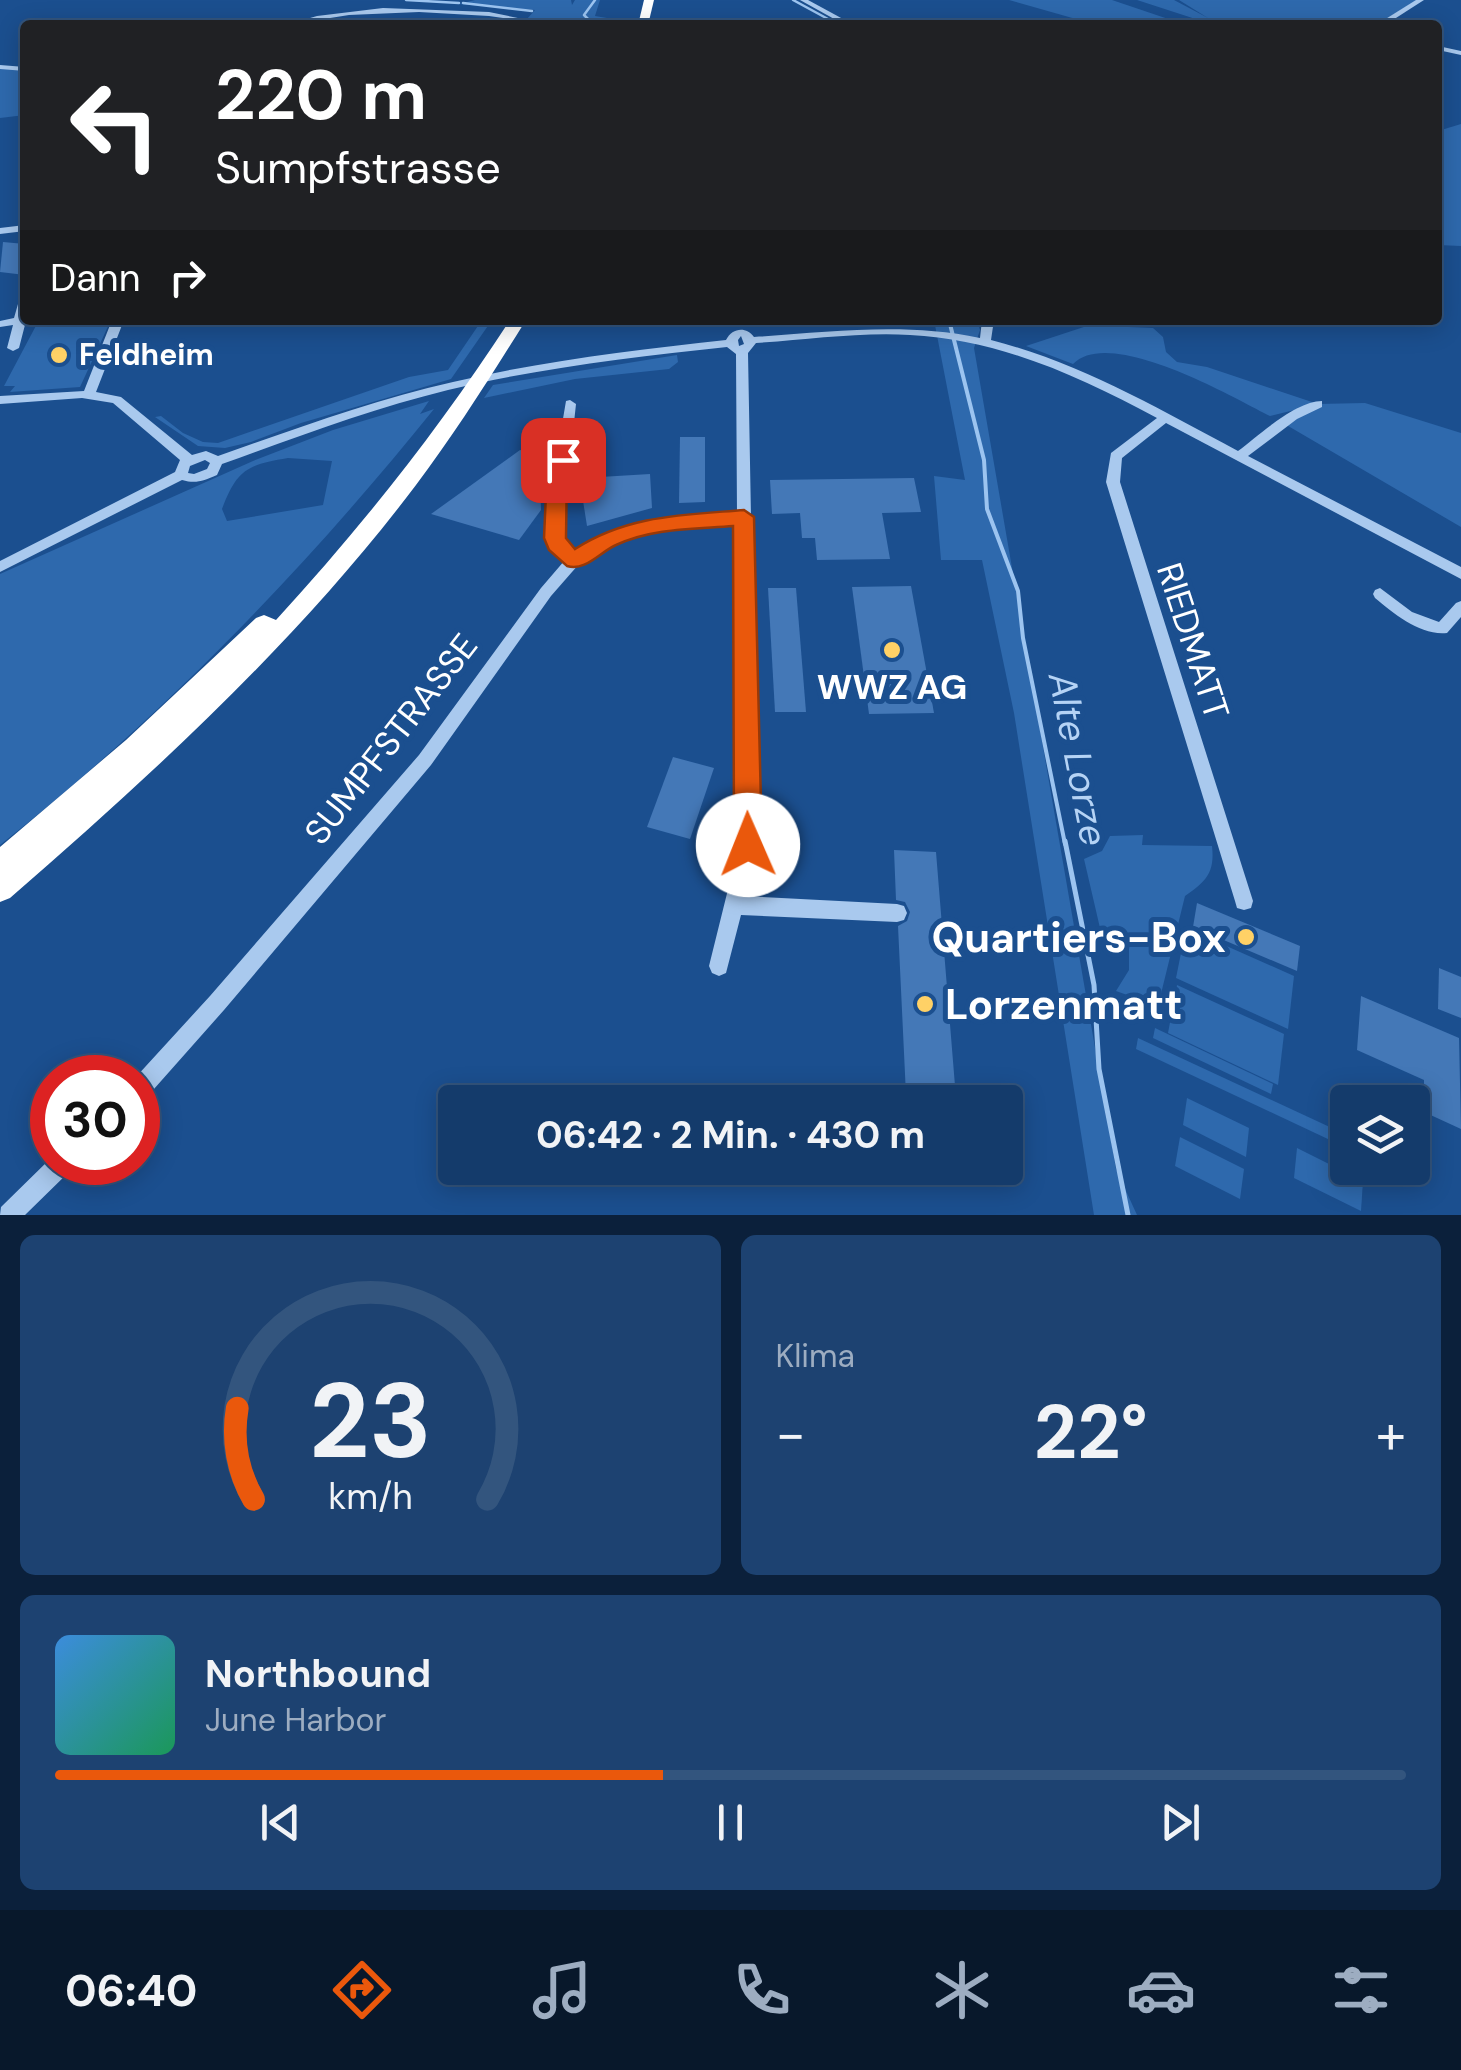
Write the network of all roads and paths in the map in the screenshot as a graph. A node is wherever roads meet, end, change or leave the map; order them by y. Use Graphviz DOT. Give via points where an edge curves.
graph roads {
  1 [pos="803,0"];
  2 [pos="1421,0"];
  3 [pos="310,20"];
  4 [pos="522,20"];
  5 [pos="841,20"];
  6 [pos="1388,20"];
  7 [pos="20,320"];
  8 [pos="0,324"];
  9 [pos="116,325"];
  10 [pos="501,325"];
  11 [pos="515,325"];
  12 [pos="742,325"];
  13 [pos="986,325"];
  14 [pos="979,341"];
  15 [pos="741,342"];
  16 [pos="13,348"];
  17 [pos="89,394"];
  18 [pos="0,400"];
  19 [pos="570,404"];
  20 [pos="1318,404"];
  21 [pos="1165,418"];
  22 [pos="1238,458"];
  23 [pos="189,460"];
  24 [pos="217,461"];
  25 [pos="181,475"];
  26 [pos="744,517"];
  27 [pos="574,560"];
  28 [pos="0,567"];
  29 [pos="1461,574"];
  30 [pos="1380,594"];
  31 [pos="1461,607"];
  32 [pos="0,865"];
  33 [pos="0,888"];
  34 [pos="1244,901"];
  35 [pos="734,905"];
  36 [pos="897,913"];
  37 [pos="719,966"];
  38 [pos="160,1066"];
  39 [pos="40,1185"];
  40 [pos="9,1215"];
  1 -- 5 [label="street"];
  2 -- 6 [label="street"];
  3 -- 4 [label="street" via="374,10"];
  7 -- 8 [label="street"];
  7 -- 16 [label="street"];
  9 -- 17 [label="street"];
  10 -- 32 [label="highway" via="420,445 308,578 145,739"];
  11 -- 33 [label="highway" via="422,464 308,600 164,744"];
  12 -- 15 [label="street"];
  13 -- 14 [label="street"];
  14 -- 15 [label="street" via="869,331"];
  14 -- 21 [label="street" via="1070,369"];
  15 -- 24 [label="street" via="514,372 431,391"];
  15 -- 26 [label="street"];
  17 -- 18 [label="street"];
  17 -- 23 [label="street" via="127,405"];
  19 -- 27 [label="street" via="557,470 555,538"];
  20 -- 22 [label="street"];
  21 -- 22 [label="street"];
  21 -- 34 [label="street, RIEDMATT" via="1116,456 1113,482"];
  22 -- 29 [label="street"];
  23 -- 24 [label="street" via="206,455"];
  23 -- 25 [label="street"];
  24 -- 25 [label="street" via="201,478"];
  25 -- 28 [label="street"];
  26 -- 27 [label="street, SUMPFSTRASSE" via="640,527"];
  26 -- 35 [label="street" via="748,845"];
  27 -- 38 [label="street, SUMPFSTRASSE" via="425,760"];
  30 -- 31 [label="street" via="1407,616 1442,630"];
  35 -- 36 [label="street"];
  35 -- 37 [label="street"];
  39 -- 40 [label="street"];
}
